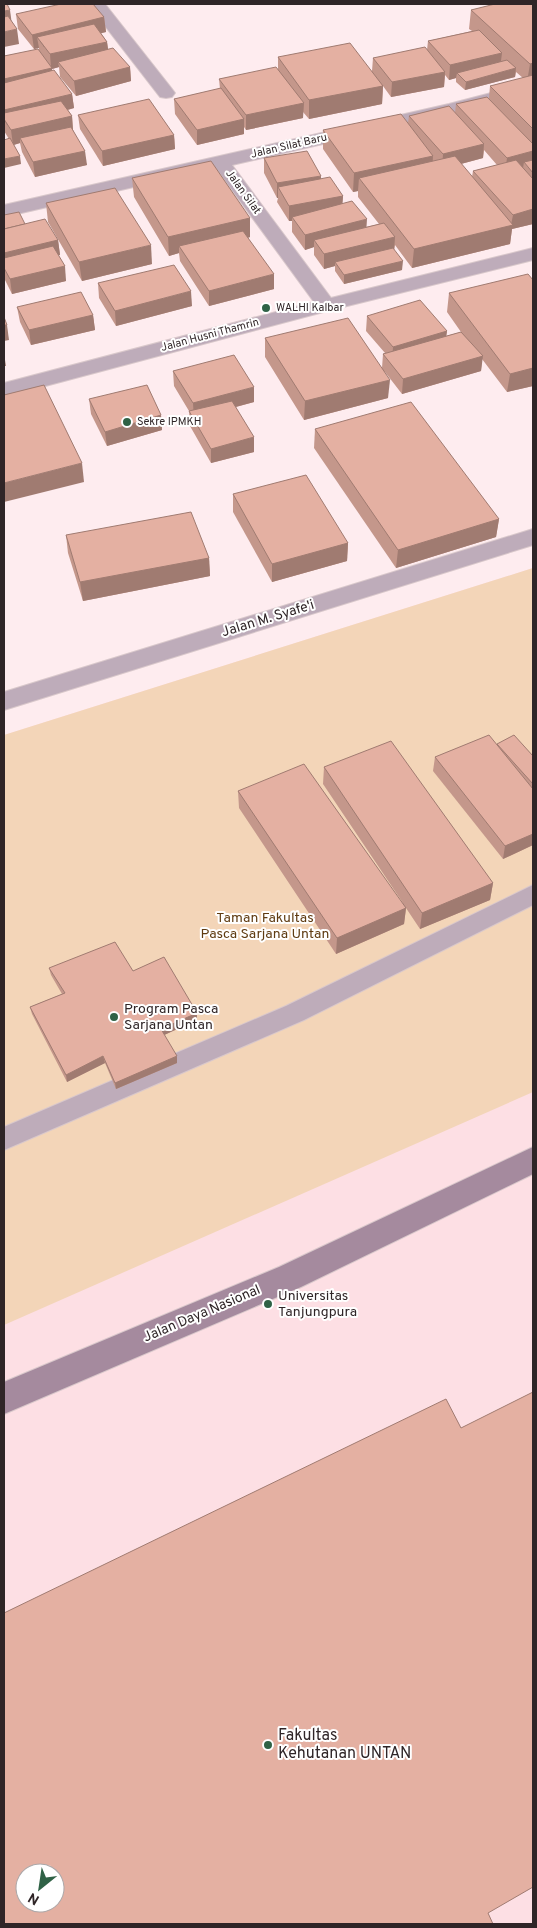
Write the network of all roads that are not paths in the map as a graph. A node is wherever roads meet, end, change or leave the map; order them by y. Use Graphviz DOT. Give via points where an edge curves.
graph roads {
  1 [pos="96,4"];
  2 [pos="533,87"];
  3 [pos="166,93"];
  4 [pos="220,161"];
  5 [pos="4,211"];
  6 [pos="533,254"];
  7 [pos="326,305"];
  8 [pos="4,390"];
  9 [pos="533,537"];
  10 [pos="4,701"];
  11 [pos="533,894"];
  12 [pos="4,1139"];
  13 [pos="533,1160"];
  14 [pos="4,1398"];
  1 -- 3 [label="street"];
  2 -- 4 [label="street, Jalan Silat Baru" via="452,109"];
  4 -- 5 [label="street, Jalan Silat"];
  4 -- 7 [label="street, Jalan Silat"];
  6 -- 7 [label="street, Jalan Husni Thamrin"];
  7 -- 8 [label="street, Jalan Husni Thamrin"];
  9 -- 10 [label="street, Jalan M. Syafe'i"];
  11 -- 12 [label="lane" via="295,1013"];
  13 -- 14 [label="street, Jalan Daya Nasional" via="290,1277"];
}
